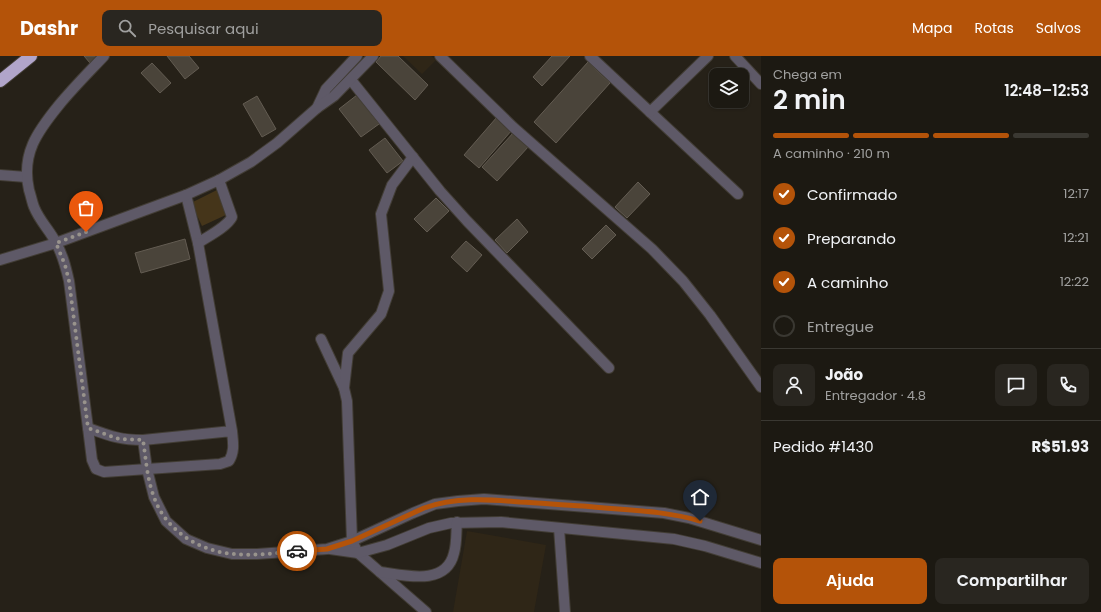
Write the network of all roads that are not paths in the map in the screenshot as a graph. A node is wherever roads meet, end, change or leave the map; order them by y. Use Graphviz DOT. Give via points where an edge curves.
graph roads {
  1 [pos="31,56"];
  2 [pos="104,56"];
  3 [pos="357,56"];
  4 [pos="373,56"];
  5 [pos="440,56"];
  6 [pos="590,56"];
  7 [pos="708,56"];
  8 [pos="735,56"];
  9 [pos="351,80"];
  10 [pos="0,81"];
  11 [pos="761,84"];
  12 [pos="317,108"];
  13 [pos="650,112"];
  14 [pos="413,157"];
  15 [pos="0,175"];
  16 [pos="26,177"];
  17 [pos="219,180"];
  18 [pos="738,194"];
  19 [pos="186,195"];
  20 [pos="56,243"];
  21 [pos="198,243"];
  22 [pos="0,260"];
  23 [pos="321,339"];
  24 [pos="609,368"];
  25 [pos="761,387"];
  26 [pos="344,388"];
  27 [pos="88,428"];
  28 [pos="232,431"];
  29 [pos="143,440"];
  30 [pos="147,469"];
  31 [pos="457,522"];
  32 [pos="559,528"];
  33 [pos="761,540"];
  34 [pos="352,541"];
  35 [pos="327,549"];
  36 [pos="358,553"];
  37 [pos="761,563"];
  38 [pos="380,572"];
  39 [pos="426,612"];
  40 [pos="564,612"];
  1 -- 10 [label="highway"];
  2 -- 16 [label="street" via="42,126 32,143"];
  3 -- 12 [label="street" via="326,89"];
  4 -- 9 [label="street"];
  5 -- 25 [label="street" via="683,281"];
  6 -- 13 [label="street"];
  7 -- 13 [label="street"];
  8 -- 11 [label="street"];
  9 -- 12 [label="street"];
  9 -- 14 [label="street"];
  12 -- 17 [label="street" via="277,143"];
  13 -- 18 [label="street"];
  14 -- 24 [label="street" via="467,221"];
  14 -- 26 [label="street" via="392,185 381,214 389,291 381,314 348,353"];
  15 -- 16 [label="street"];
  16 -- 20 [label="street" via="33,206"];
  17 -- 19 [label="street"];
  17 -- 21 [label="street" via="232,217 225,225"];
  19 -- 20 [label="street"];
  19 -- 21 [label="street"];
  20 -- 22 [label="street"];
  20 -- 27 [label="street" via="69,281"];
  21 -- 28 [label="street"];
  23 -- 26 [label="street"];
  26 -- 34 [label="street" via="348,420"];
  27 -- 29 [label="street" via="119,439"];
  27 -- 30 [label="street" via="92,460 96,469 104,472"];
  28 -- 29 [label="street"];
  28 -- 30 [label="street" via="233,452 226,463"];
  29 -- 30 [label="street"];
  30 -- 35 [label="street" via="154,497 166,521 186,539 232,554"];
  31 -- 32 [label="street" via="501,522"];
  31 -- 36 [label="street" via="429,528 387,545"];
  31 -- 38 [label="street" via="454,553 450,565 442,572 419,577"];
  32 -- 37 [label="street" via="674,539"];
  32 -- 40 [label="street"];
  33 -- 34 [label="street" via="689,518 664,514 484,499 435,504"];
  34 -- 35 [label="street"];
  34 -- 36 [label="street"];
  35 -- 36 [label="street"];
  36 -- 38 [label="street"];
  38 -- 39 [label="street"];
}
